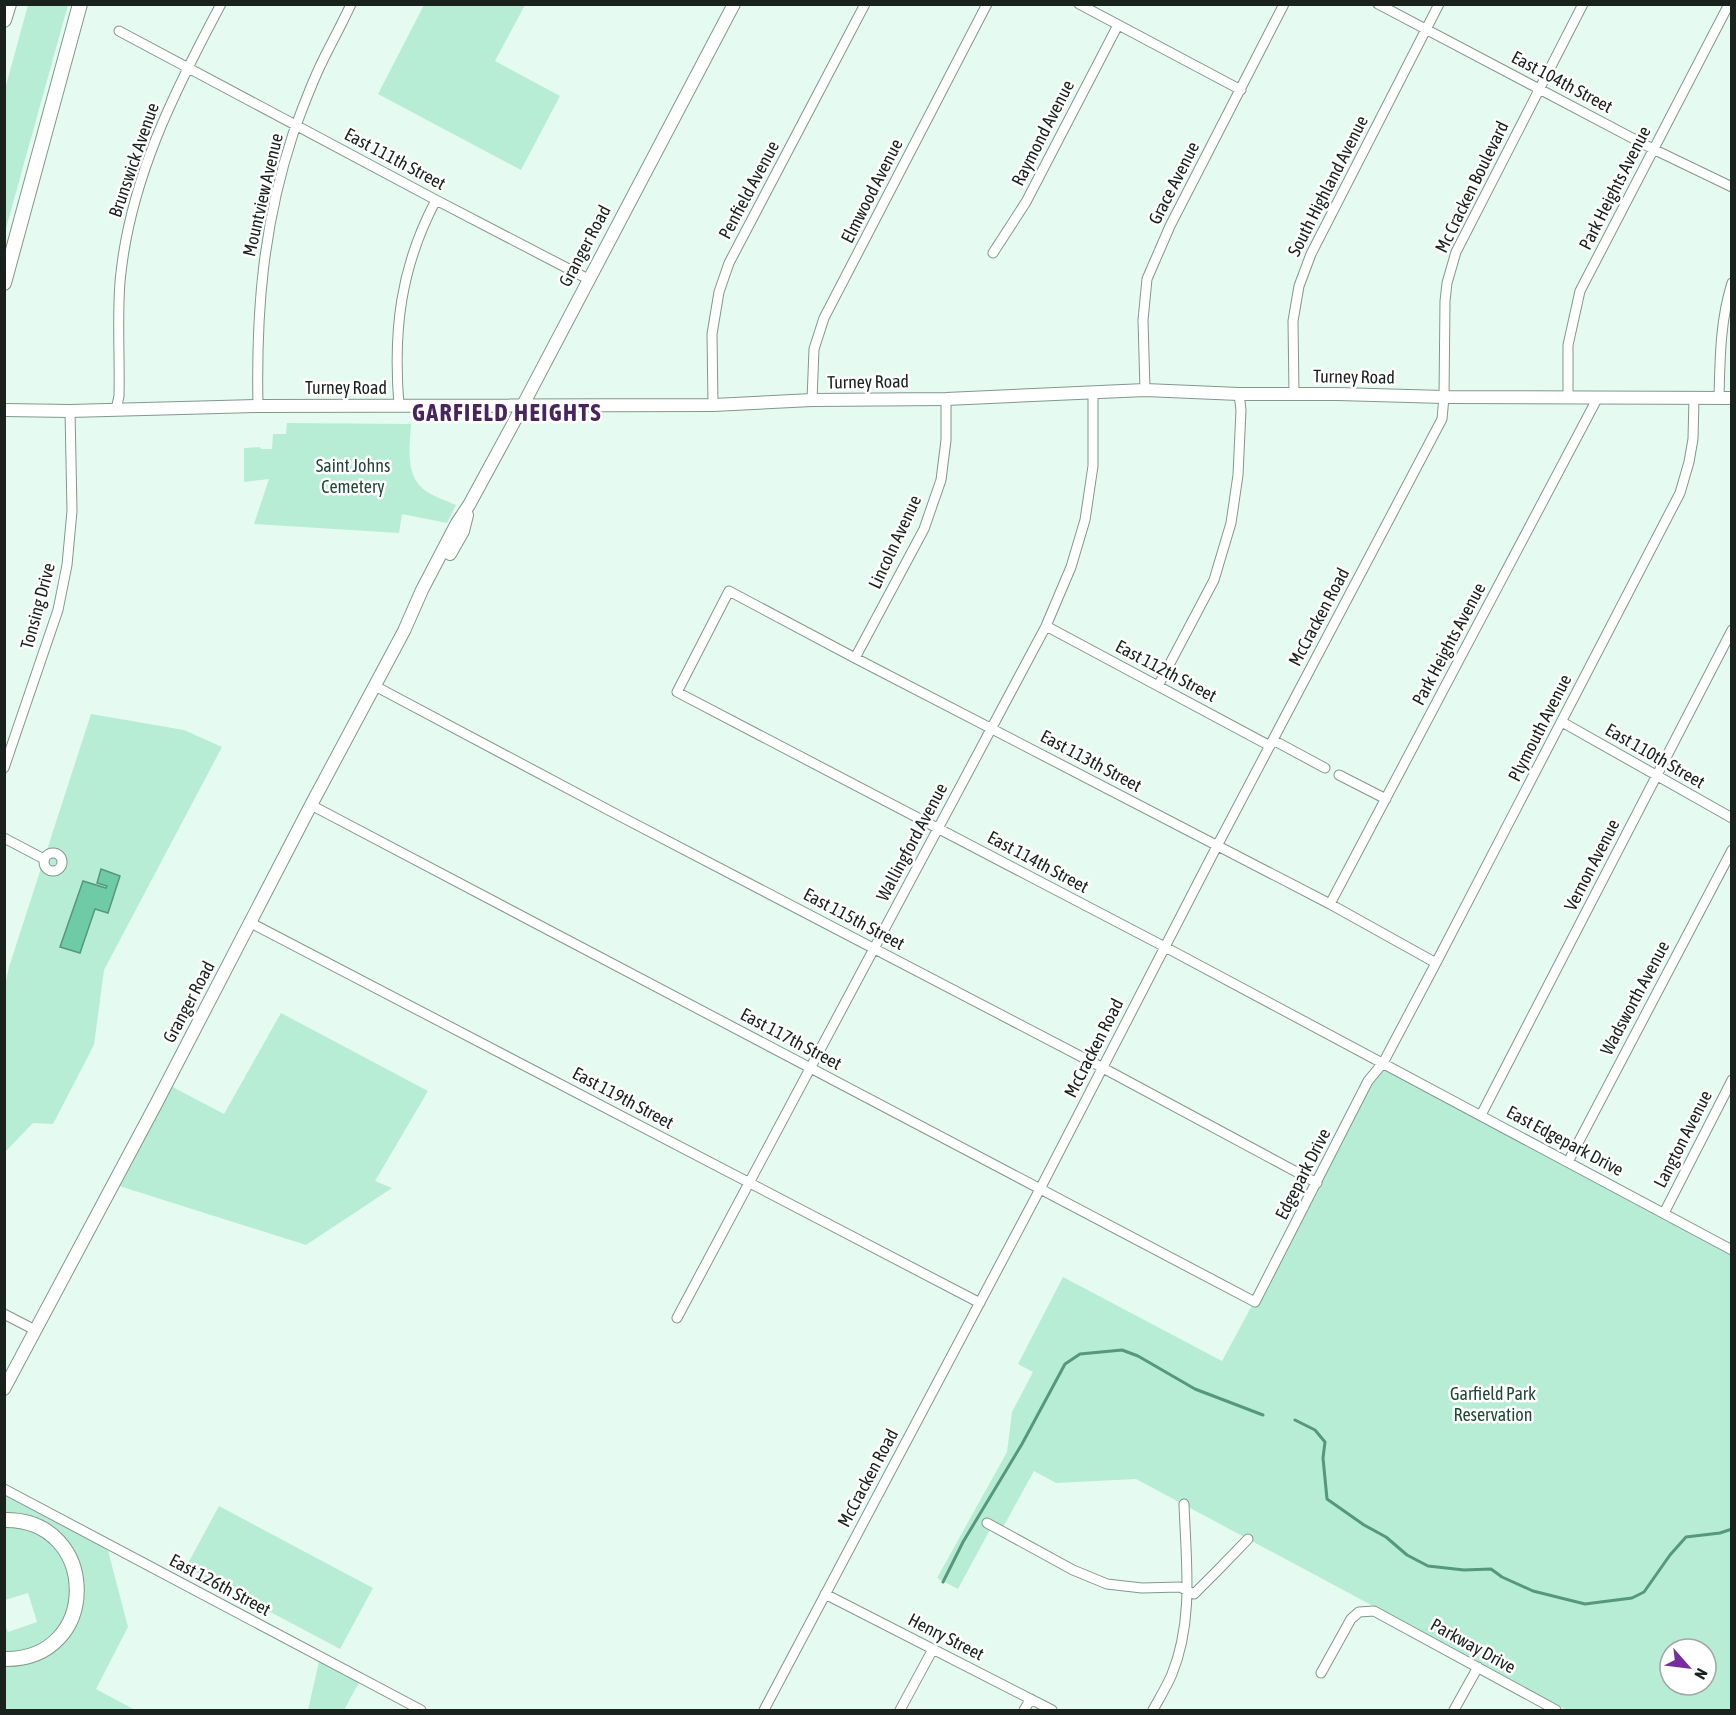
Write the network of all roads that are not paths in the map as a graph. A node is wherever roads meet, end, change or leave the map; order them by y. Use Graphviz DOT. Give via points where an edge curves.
graph roads {
  1 [pos="9,4"];
  2 [pos="80,4"];
  3 [pos="221,4"];
  4 [pos="351,4"];
  5 [pos="734,4"];
  6 [pos="865,4"];
  7 [pos="987,4"];
  8 [pos="1078,4"];
  9 [pos="1284,4"];
  10 [pos="1378,4"];
  11 [pos="1439,4"];
  12 [pos="1583,4"];
  13 [pos="1729,4"];
  14 [pos="4,20"];
  15 [pos="1118,25"];
  16 [pos="1426,30"];
  17 [pos="119,31"];
  18 [pos="187,67"];
  19 [pos="1539,88"];
  20 [pos="1241,90"];
  21 [pos="297,125"];
  22 [pos="1653,149"];
  23 [pos="1731,188"];
  24 [pos="436,200"];
  25 [pos="993,253"];
  26 [pos="588,279"];
  27 [pos="4,283"];
  28 [pos="1731,283"];
  29 [pos="1145,390"];
  30 [pos="1093,393"];
  31 [pos="1239,394"];
  32 [pos="1294,394"];
  33 [pos="1444,397"];
  34 [pos="1568,397"];
  35 [pos="1725,398"];
  36 [pos="946,399"];
  37 [pos="1597,399"];
  38 [pos="1694,399"];
  39 [pos="812,400"];
  40 [pos="522,405"];
  41 [pos="713,405"];
  42 [pos="258,406"];
  43 [pos="399,406"];
  44 [pos="7,410"];
  45 [pos="116,410"];
  46 [pos="70,411"];
  47 [pos="1046,626"];
  48 [pos="1731,630"];
  49 [pos="855,658"];
  50 [pos="375,686"];
  51 [pos="1158,686"];
  52 [pos="677,692"];
  53 [pos="1562,722"];
  54 [pos="991,728"];
  55 [pos="1272,743"];
  56 [pos="4,768"];
  57 [pos="1325,768"];
  58 [pos="1339,775"];
  59 [pos="1658,775"];
  60 [pos="1386,799"];
  61 [pos="311,805"];
  62 [pos="1731,818"];
  63 [pos="938,829"];
  64 [pos="4,838"];
  65 [pos="1217,846"];
  66 [pos="1731,850"];
  67 [pos="45,859"];
  68 [pos="1330,904"];
  69 [pos="251,922"];
  70 [pos="1165,947"];
  71 [pos="875,949"];
  72 [pos="1436,963"];
  73 [pos="1383,1063"];
  74 [pos="809,1068"];
  75 [pos="1102,1068"];
  76 [pos="1731,1080"];
  77 [pos="1481,1115"];
  78 [pos="1568,1162"];
  79 [pos="748,1183"];
  80 [pos="1317,1183"];
  81 [pos="1041,1189"];
  82 [pos="1664,1213"];
  83 [pos="1731,1250"];
  84 [pos="1255,1302"];
  85 [pos="980,1303"];
  86 [pos="4,1314"];
  87 [pos="677,1318"];
  88 [pos="35,1330"];
  89 [pos="4,1389"];
  90 [pos="4,1489"];
  91 [pos="1184,1504"];
  92 [pos="4,1520"];
  93 [pos="987,1523"];
  94 [pos="1248,1539"];
  95 [pos="1187,1590"];
  96 [pos="825,1594"];
  97 [pos="933,1649"];
  98 [pos="4,1659"];
  99 [pos="1478,1667"];
  100 [pos="1321,1673"];
  101 [pos="1030,1699"];
  102 [pos="421,1710"];
  103 [pos="764,1710"];
  104 [pos="900,1710"];
  105 [pos="1024,1710"];
  106 [pos="1052,1710"];
  107 [pos="1153,1710"];
  108 [pos="1454,1710"];
  109 [pos="1556,1710"];
  1 -- 14 [label="highway"];
  2 -- 27 [label="highway"];
  3 -- 18 [label="street, Brunswick Avenue"];
  4 -- 21 [label="street, Mountview Avenue" via="323,59"];
  5 -- 26 [label="main road, Granger Road"];
  6 -- 41 [label="street, Penfield Avenue" via="726,273 712,334"];
  7 -- 39 [label="street, Elmwood Avenue" via="824,318 814,349"];
  8 -- 15 [label="street"];
  9 -- 20 [label="street, Grace Avenue"];
  10 -- 16 [label="street, East 104th Street"];
  11 -- 16 [label="street, South Highland Avenue"];
  12 -- 19 [label="street, Mc Cracken Boulevard"];
  13 -- 22 [label="street, Park Heights Avenue"];
  15 -- 20 [label="street"];
  15 -- 25 [label="street, Raymond Avenue" via="1026,202"];
  16 -- 19 [label="street, East 104th Street"];
  16 -- 32 [label="street, South Highland Avenue" via="1311,254 1299,286 1293,321"];
  17 -- 18 [label="street, East 111th Street"];
  18 -- 21 [label="street, East 111th Street"];
  18 -- 45 [label="street, Brunswick Avenue" via="150,152 126,239 120,283"];
  19 -- 22 [label="street, East 104th Street"];
  19 -- 33 [label="street, Mc Cracken Boulevard" via="1456,252 1444,313"];
  20 -- 29 [label="street, Grace Avenue" via="1170,226 1147,279 1143,320"];
  21 -- 24 [label="street, East 111th Street"];
  21 -- 42 [label="street, Mountview Avenue" via="270,220 262,268"];
  22 -- 23 [label="street, East 104th Street"];
  22 -- 34 [label="street, Park Heights Avenue" via="1580,291 1568,345"];
  24 -- 26 [label="street, East 111th Street"];
  24 -- 43 [label="street" via="410,262 400,303 396,357"];
  26 -- 40 [label="main road, Granger Road"];
  28 -- 35 [label="street" via="1721,329"];
  29 -- 30 [label="main road, Turney Road"];
  29 -- 31 [label="main road, Turney Road"];
  30 -- 36 [label="main road, Turney Road"];
  30 -- 47 [label="street, Wallingford Avenue" via="1093,466 1085,520 1071,567"];
  31 -- 32 [label="main road, Turney Road"];
  31 -- 51 [label="street" via="1238,475 1231,523 1214,580"];
  32 -- 33 [label="main road, Turney Road"];
  33 -- 34 [label="main road, Turney Road"];
  33 -- 55 [label="street, McCracken Road" via="1442,418"];
  34 -- 37 [label="main road, Turney Road"];
  35 -- 38 [label="main road, Turney Road"];
  36 -- 39 [label="main road, Turney Road"];
  36 -- 49 [label="street, Lincoln Avenue" via="941,480 924,530"];
  37 -- 38 [label="main road, Turney Road"];
  37 -- 60 [label="street, Park Heights Avenue"];
  38 -- 53 [label="street, Plymouth Avenue" via="1693,439 1680,493"];
  39 -- 41 [label="main road, Turney Road"];
  40 -- 41 [label="main road, Turney Road"];
  40 -- 43 [label="main road, Turney Road"];
  40 -- 50 [label="main road, Granger Road"];
  42 -- 43 [label="main road, Turney Road"];
  42 -- 45 [label="main road, Turney Road"];
  44 -- 46 [label="main road, Turney Road"];
  45 -- 46 [label="main road, Turney Road"];
  46 -- 56 [label="street, Tonsing Drive" via="72,511 67,565 58,610"];
  47 -- 51 [label="street, East 112th Street"];
  47 -- 54 [label="street, Wallingford Avenue"];
  48 -- 59 [label="street, Vernon Avenue"];
  49 -- 52 [label="street, East 113th Street" via="729,591"];
  49 -- 54 [label="street, East 113th Street"];
  50 -- 61 [label="main road, Granger Road"];
  50 -- 71 [label="street, East 115th Street"];
  51 -- 55 [label="street, East 112th Street"];
  52 -- 63 [label="street, East 114th Street"];
  53 -- 59 [label="street, East 110th Street"];
  53 -- 72 [label="street, Plymouth Avenue"];
  54 -- 63 [label="street, Wallingford Avenue"];
  54 -- 65 [label="street, East 113th Street"];
  55 -- 57 [label="street, East 112th Street"];
  55 -- 65 [label="street, McCracken Road"];
  58 -- 60 [label="street"];
  59 -- 62 [label="street, East 110th Street"];
  59 -- 77 [label="street, Vernon Avenue"];
  60 -- 68 [label="street, Park Heights Avenue"];
  61 -- 69 [label="main road, Granger Road"];
  61 -- 74 [label="street, East 117th Street"];
  63 -- 70 [label="street, East 114th Street"];
  63 -- 71 [label="street, Wallingford Avenue"];
  64 -- 67 [label="street"];
  65 -- 68 [label="street, East 113th Street"];
  65 -- 70 [label="street, McCracken Road"];
  66 -- 78 [label="street, Wadsworth Avenue"];
  68 -- 72 [label="street, East 113th Street"];
  69 -- 79 [label="street, East 119th Street"];
  69 -- 88 [label="main road, Granger Road"];
  70 -- 73 [label="street, East 114th Street"];
  70 -- 75 [label="street, McCracken Road"];
  71 -- 74 [label="street, Wallingford Avenue"];
  71 -- 75 [label="street, East 115th Street"];
  72 -- 73 [label="street, Plymouth Avenue"];
  73 -- 77 [label="street, East Edgepark Drive"];
  73 -- 80 [label="street, Edgepark Drive" via="1368,1081"];
  74 -- 79 [label="street, Wallingford Avenue"];
  74 -- 81 [label="street, East 117th Street"];
  75 -- 80 [label="street, East 115th Street"];
  75 -- 81 [label="street, McCracken Road"];
  76 -- 82 [label="street, Langton Avenue"];
  77 -- 78 [label="street, East Edgepark Drive"];
  78 -- 82 [label="street, East Edgepark Drive"];
  79 -- 85 [label="street, East 119th Street"];
  79 -- 87 [label="street, Wallingford Avenue"];
  80 -- 84 [label="street, Edgepark Drive"];
  81 -- 84 [label="street, East 117th Street"];
  81 -- 85 [label="street, McCracken Road"];
  82 -- 83 [label="street, East Edgepark Drive"];
  85 -- 96 [label="street, McCracken Road"];
  86 -- 88 [label="street"];
  88 -- 89 [label="main road, Granger Road"];
  90 -- 102 [label="street, East 126th Street"];
  91 -- 95 [label="street"];
  92 -- 98 [label="highway" via="24,1521 57,1540 71,1560 78,1586 70,1622 55,1641 36,1654"];
  93 -- 95 [label="street" via="1107,1584"];
  94 -- 95 [label="street" via="1194,1594"];
  95 -- 107 [label="street" via="1185,1629 1172,1674"];
  96 -- 97 [label="street, Henry Street"];
  96 -- 103 [label="street, McCracken Road"];
  97 -- 101 [label="street, Henry Street"];
  97 -- 104 [label="street"];
  99 -- 100 [label="street, Parkway Drive" via="1374,1611 1359,1612 1351,1619"];
  99 -- 108 [label="street"];
  99 -- 109 [label="street, Parkway Drive"];
  101 -- 105 [label="street"];
  101 -- 106 [label="street, Henry Street"];
}
